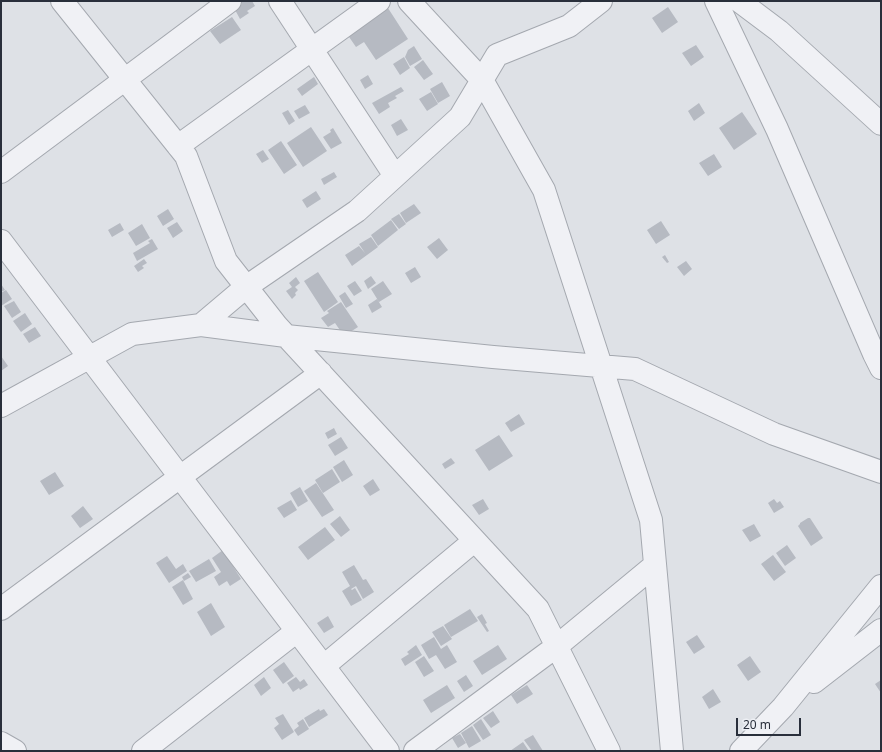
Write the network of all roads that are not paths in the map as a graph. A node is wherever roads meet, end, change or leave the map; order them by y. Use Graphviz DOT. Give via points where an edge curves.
graph roads {
  1 [pos="62,1"];
  2 [pos="230,1"];
  3 [pos="280,1"];
  4 [pos="379,1"];
  5 [pos="409,1"];
  6 [pos="601,1"];
  7 [pos="716,1"];
  8 [pos="739,1"];
  9 [pos="312,49"];
  10 [pos="124,80"];
  11 [pos="482,80"];
  12 [pos="881,124"];
  13 [pos="178,146"];
  14 [pos="1,172"];
  15 [pos="395,176"];
  16 [pos="1,241"];
  17 [pos="246,287"];
  18 [pos="201,325"];
  19 [pos="286,336"];
  20 [pos="89,358"];
  21 [pos="601,366"];
  22 [pos="881,368"];
  23 [pos="321,373"];
  24 [pos="1,406"];
  25 [pos="881,472"];
  26 [pos="180,477"];
  27 [pos="474,541"];
  28 [pos="655,565"];
  29 [pos="881,586"];
  30 [pos="1,608"];
  31 [pos="881,630"];
  32 [pos="297,631"];
  33 [pos="557,646"];
  34 [pos="324,666"];
  35 [pos="783,707"];
  36 [pos="1,743"];
  37 [pos="15,751"];
  38 [pos="143,751"];
  39 [pos="388,751"];
  40 [pos="415,751"];
  41 [pos="609,751"];
  42 [pos="672,751"];
  43 [pos="741,751"];
  1 -- 10 [label="street"];
  2 -- 10 [label="street"];
  3 -- 9 [label="street"];
  4 -- 9 [label="street"];
  5 -- 11 [label="street"];
  6 -- 11 [label="street" via="569,26 497,55"];
  7 -- 22 [label="street" via="777,129"];
  8 -- 12 [label="street" via="779,31"];
  9 -- 13 [label="street"];
  9 -- 15 [label="street"];
  10 -- 13 [label="street"];
  10 -- 14 [label="street"];
  11 -- 15 [label="street" via="460,117"];
  11 -- 21 [label="street" via="544,190"];
  13 -- 17 [label="street" via="186,156 226,262"];
  15 -- 17 [label="street" via="357,211"];
  16 -- 20 [label="street"];
  17 -- 18 [label="street"];
  17 -- 19 [label="street"];
  18 -- 19 [label="street"];
  18 -- 20 [label="street" via="132,334"];
  19 -- 21 [label="street"];
  19 -- 23 [label="street"];
  20 -- 24 [label="street"];
  20 -- 26 [label="street"];
  21 -- 25 [label="street" via="635,368 774,434"];
  21 -- 28 [label="street" via="651,520"];
  23 -- 26 [label="street"];
  23 -- 27 [label="street"];
  26 -- 30 [label="street"];
  26 -- 32 [label="street"];
  27 -- 33 [label="street" via="538,609"];
  27 -- 34 [label="street"];
  28 -- 33 [label="street"];
  28 -- 42 [label="street"];
  29 -- 35 [label="street"];
  31 -- 35 [label="street"];
  32 -- 34 [label="street"];
  32 -- 38 [label="street"];
  33 -- 40 [label="street"];
  33 -- 41 [label="street"];
  34 -- 39 [label="street"];
  35 -- 43 [label="street"];
  36 -- 37 [label="street"];
}
